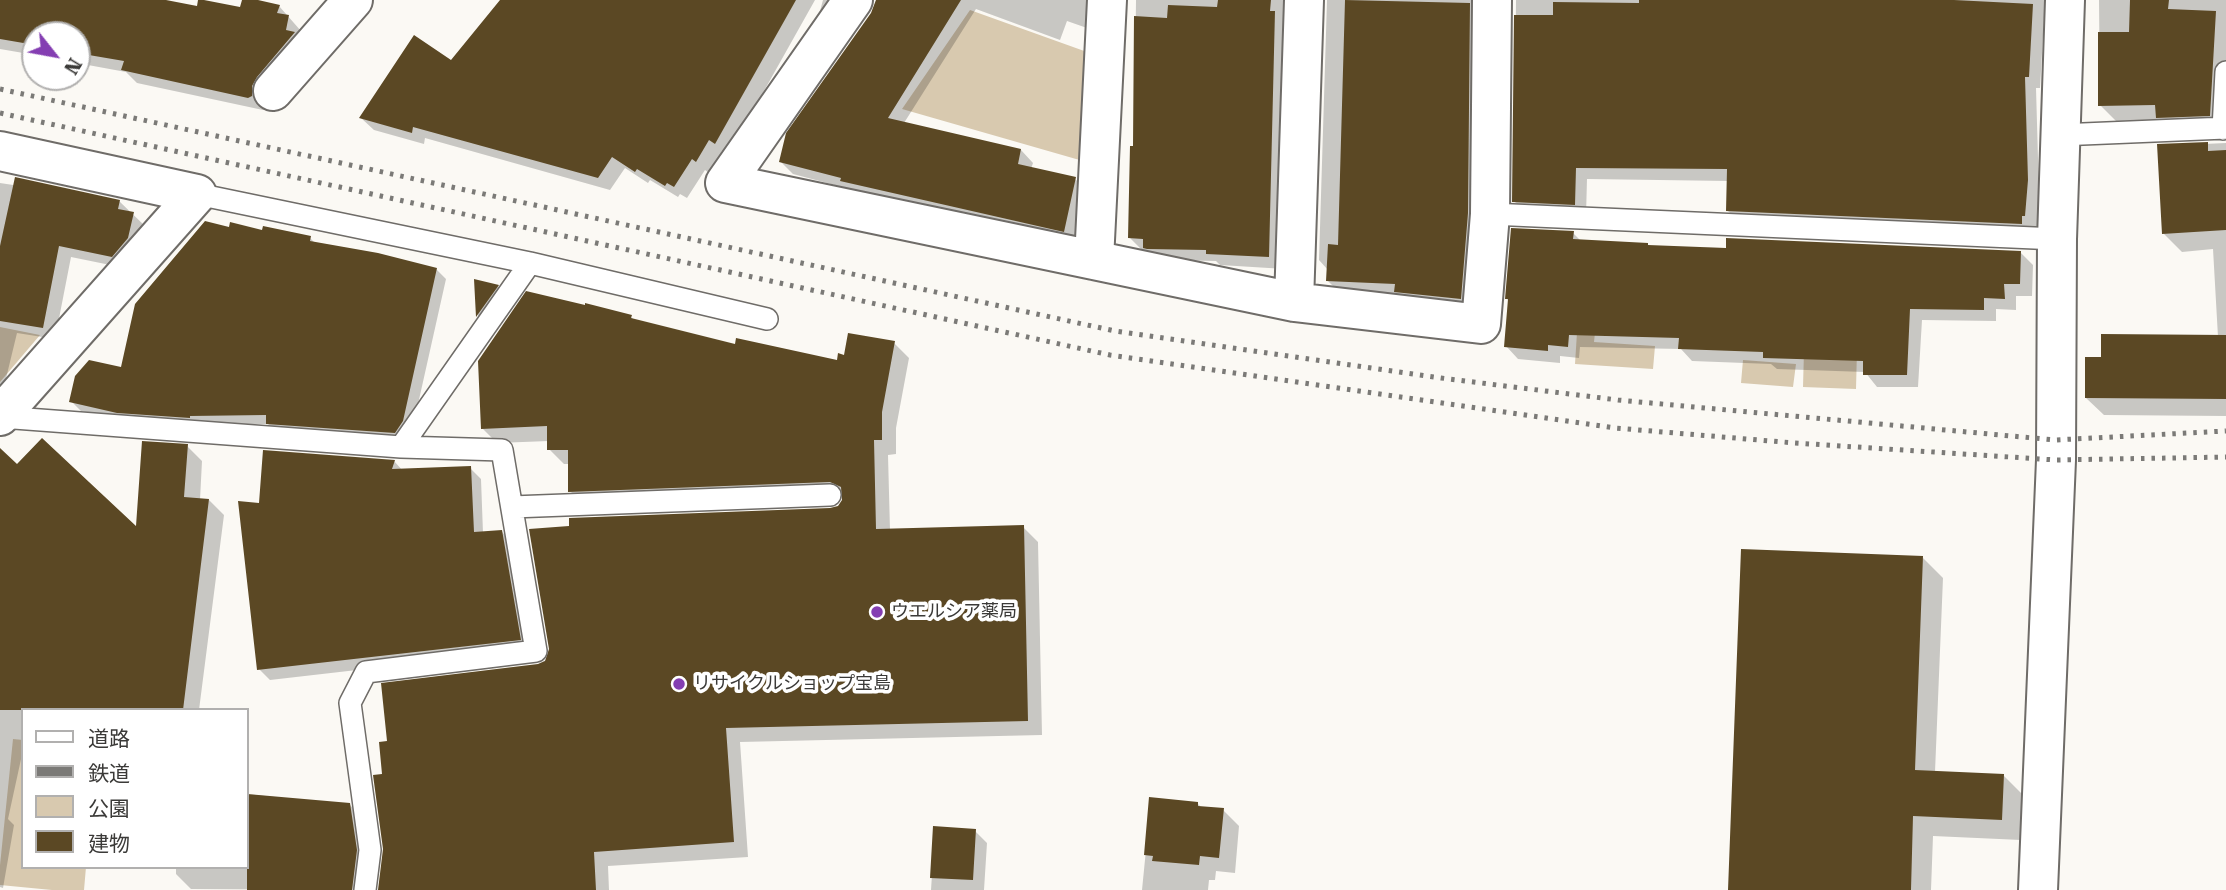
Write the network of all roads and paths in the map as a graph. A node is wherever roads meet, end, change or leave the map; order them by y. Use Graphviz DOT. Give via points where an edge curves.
graph roads {
  1 [pos="353,0"];
  2 [pos="853,0"];
  3 [pos="1107,0"];
  4 [pos="1304,0"];
  5 [pos="1492,0"];
  6 [pos="2065,0"];
  7 [pos="2226,72"];
  8 [pos="272,91"];
  9 [pos="2225,129"];
  10 [pos="2059,135"];
  11 [pos="0,151"];
  12 [pos="197,194"];
  13 [pos="1490,214"];
  14 [pos="2057,239"];
  15 [pos="1094,260"];
  16 [pos="530,263"];
  17 [pos="1294,302"];
  18 [pos="767,319"];
  19 [pos="0,416"];
  20 [pos="401,447"];
  21 [pos="830,495"];
  22 [pos="512,507"];
  23 [pos="365,890"];
  24 [pos="2038,890"];
  1 -- 8 [label="street"];
  2 -- 15 [label="street" via="725,183"];
  3 -- 15 [label="street"];
  4 -- 17 [label="street"];
  5 -- 13 [label="street"];
  6 -- 10 [label="street"];
  7 -- 9 [label="lane"];
  9 -- 10 [label="lane"];
  10 -- 14 [label="street"];
  11 -- 12 [label="street"];
  12 -- 16 [label="lane"];
  12 -- 19 [label="street"];
  13 -- 14 [label="lane"];
  13 -- 17 [label="street" via="1481,324"];
  14 -- 24 [label="street" via="2056,460"];
  15 -- 17 [label="street"];
  16 -- 18 [label="lane"];
  16 -- 20 [label="lane"];
  19 -- 20 [label="lane"];
  20 -- 22 [label="lane" via="502,450"];
  21 -- 22 [label="lane"];
  22 -- 23 [label="lane" via="536,651 366,672 351,703 370,850"];
}
